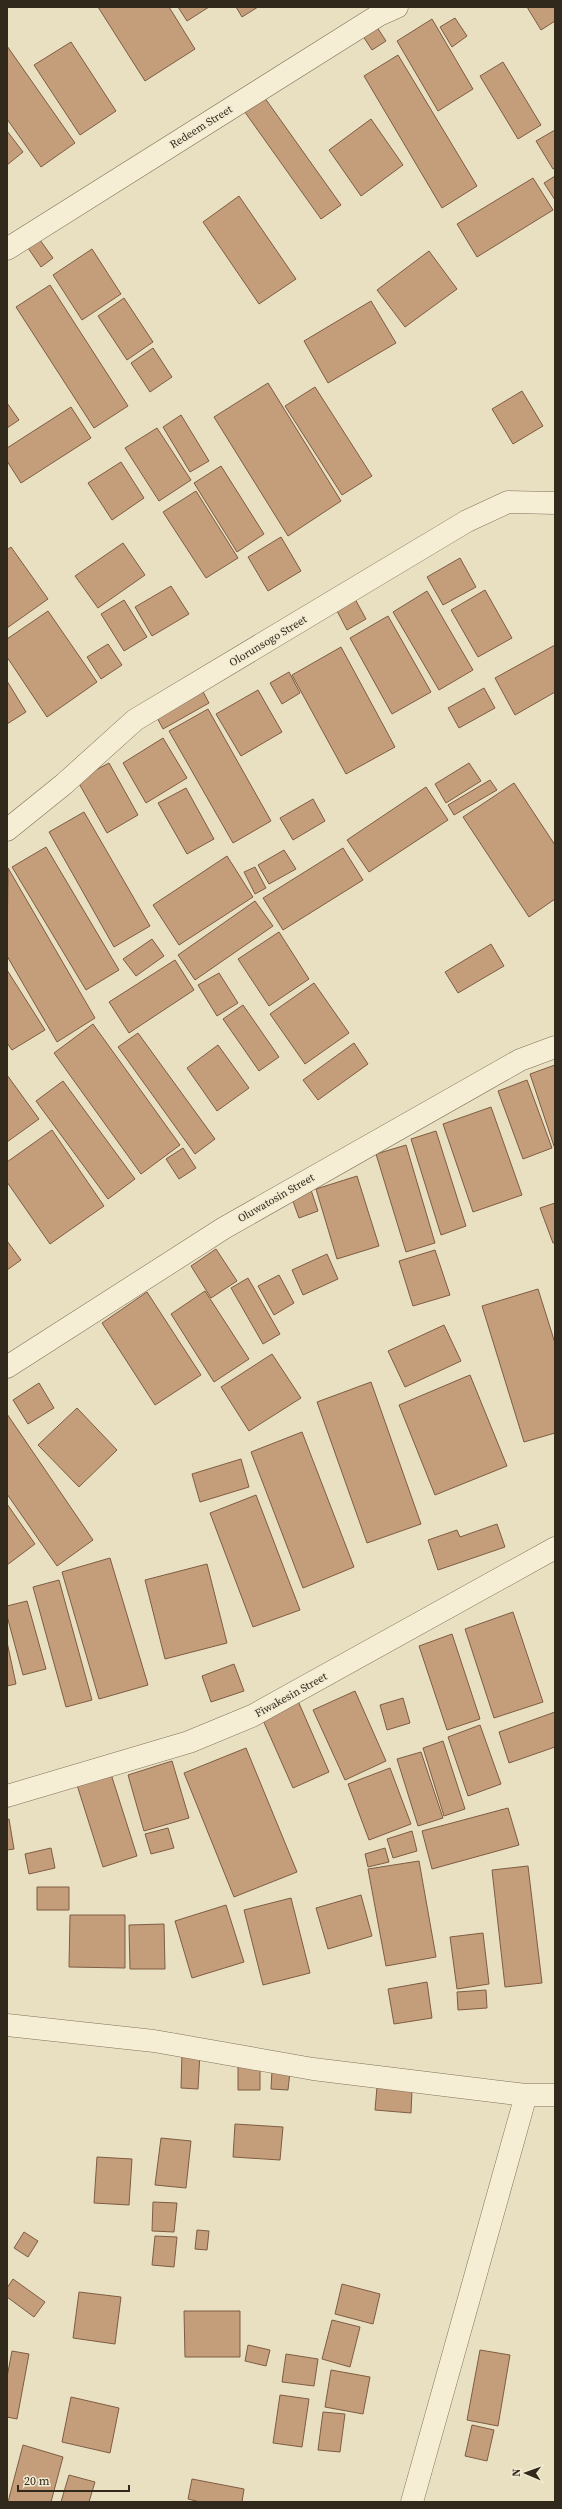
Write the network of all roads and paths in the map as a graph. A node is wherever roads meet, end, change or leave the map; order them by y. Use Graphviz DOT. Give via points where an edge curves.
graph roads {
  1 [pos="396,7"];
  2 [pos="7,249"];
  3 [pos="555,503"];
  4 [pos="7,830"];
  5 [pos="555,1047"];
  6 [pos="7,1367"];
  7 [pos="555,1548"];
  8 [pos="7,1796"];
  9 [pos="7,2025"];
  10 [pos="526,2095"];
  11 [pos="555,2095"];
  12 [pos="412,2502"];
  1 -- 2 [label="street, Redeem Street" via="379,15"];
  3 -- 4 [label="street, Olorunsogo Street" via="508,502 467,521 135,720 64,784"];
  5 -- 6 [label="street, Oluwatosin Street" via="514,1064 224,1228"];
  7 -- 8 [label="street, Fiwakesin Street" via="252,1716 189,1742"];
  9 -- 10 [label="street" via="154,2041 313,2070"];
  10 -- 11 [label="street"];
  10 -- 12 [label="street"];
}
